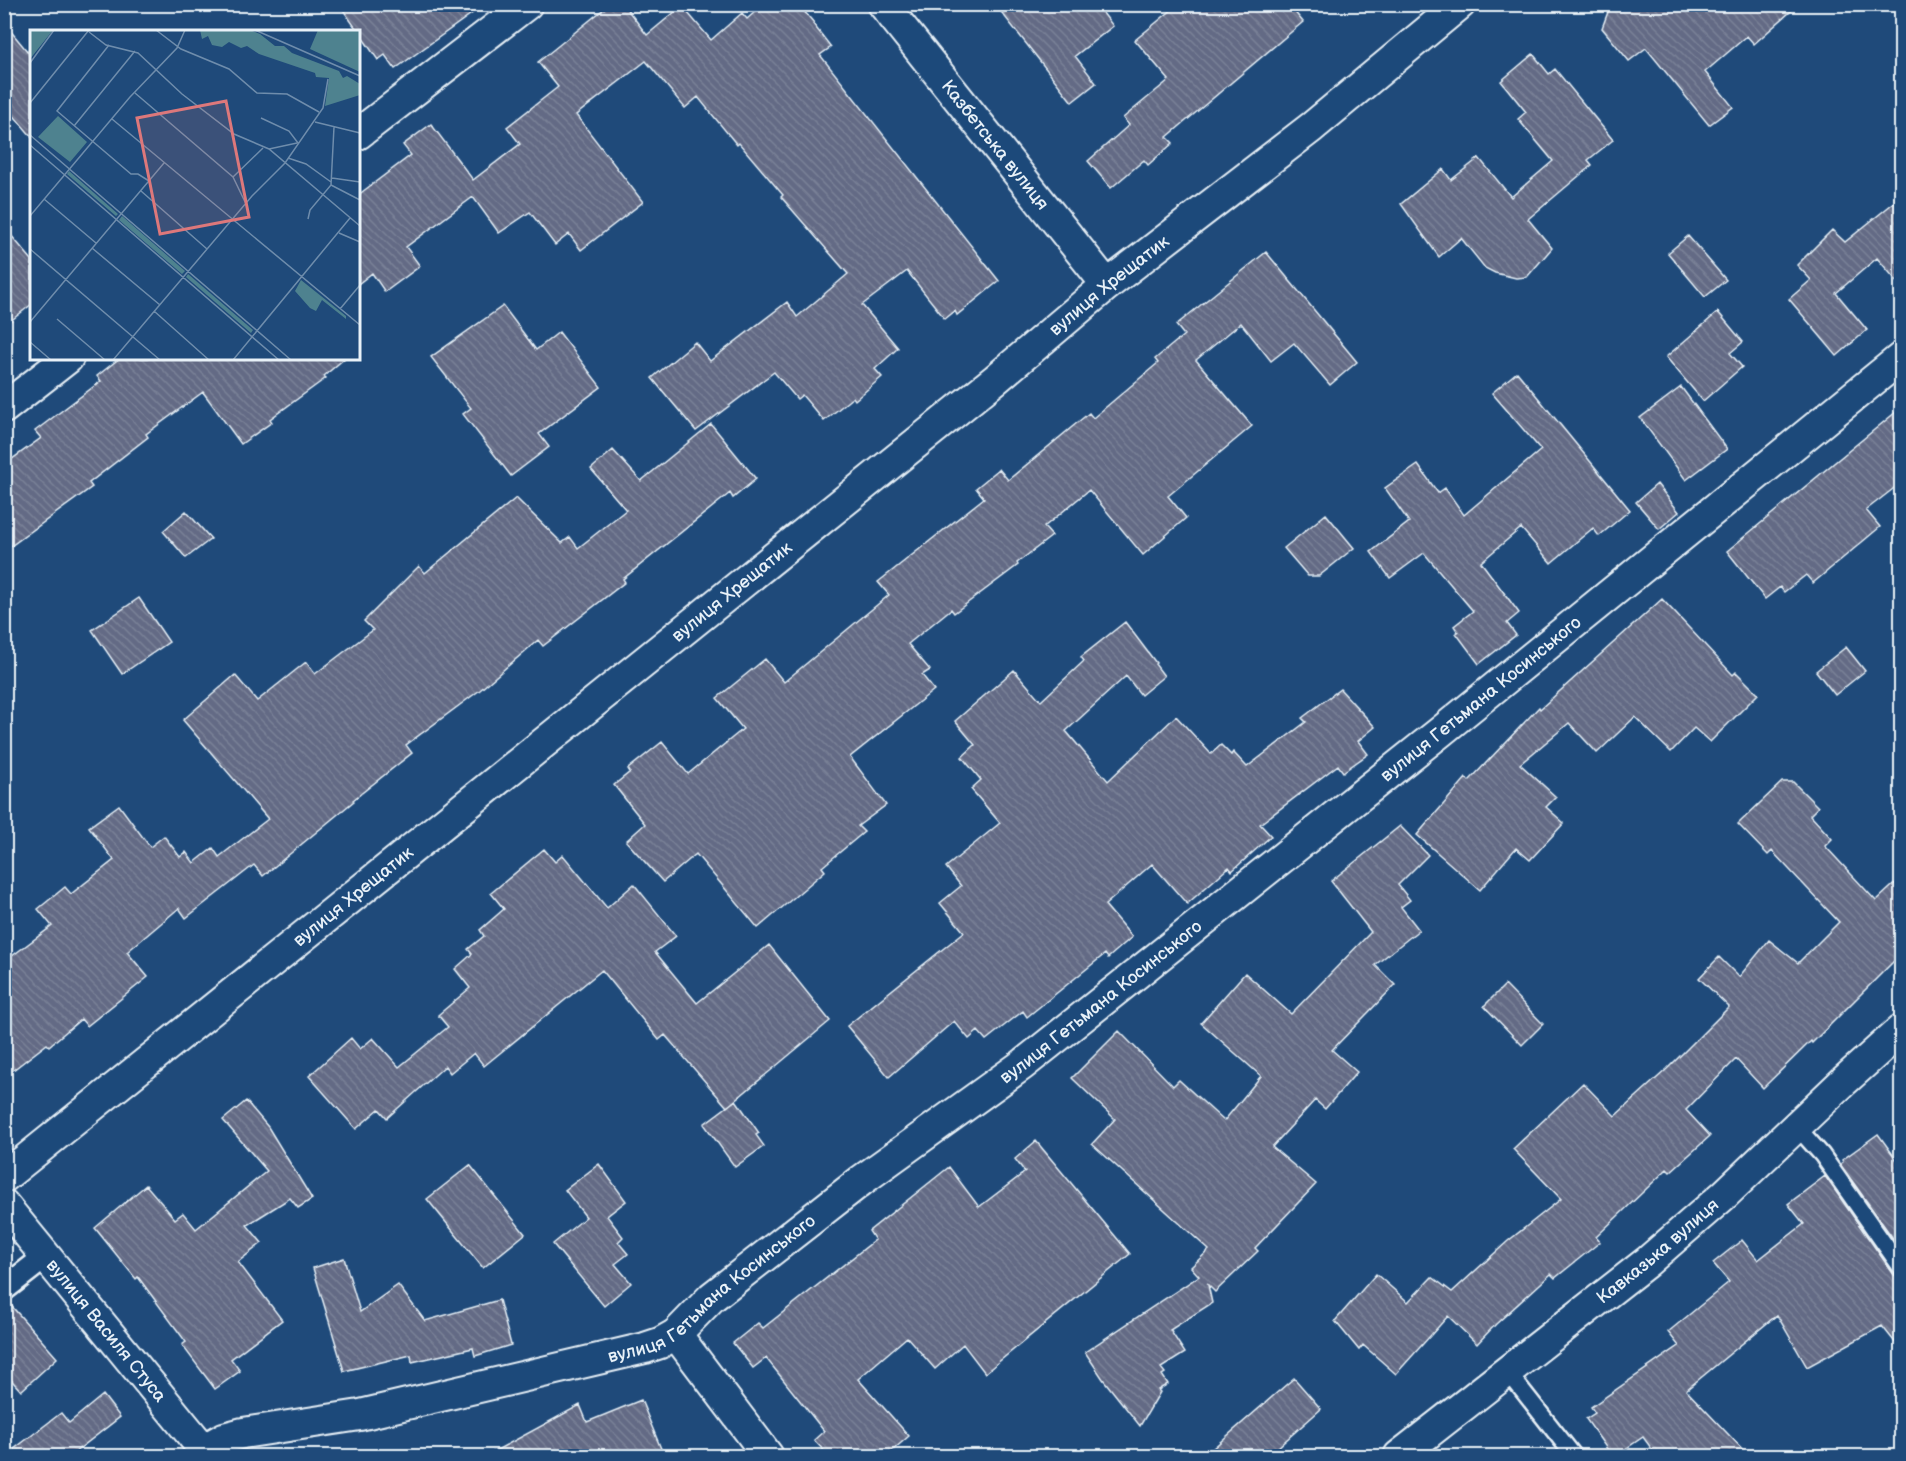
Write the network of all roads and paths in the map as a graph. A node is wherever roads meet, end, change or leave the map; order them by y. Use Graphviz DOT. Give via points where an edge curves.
graph roads {
  1 [pos="527,4"];
  2 [pos="883,4"];
  3 [pos="1460,4"];
  4 [pos="360,132"];
  5 [pos="1107,285"];
  6 [pos="1902,357"];
  7 [pos="65,360"];
  8 [pos="4,408"];
  9 [pos="1902,1029"];
  10 [pos="1797,1127"];
  11 [pos="4,1177"];
  12 [pos="4,1205"];
  13 [pos="45,1257"];
  14 [pos="1902,1269"];
  15 [pos="4,1289"];
  16 [pos="676,1334"];
  17 [pos="1508,1372"];
  18 [pos="206,1453"];
  19 [pos="768,1456"];
  20 [pos="1399,1456"];
  21 [pos="1574,1456"];
  1 -- 4 [label="street"];
  2 -- 5 [label="street, Казбетська вулиця"];
  3 -- 5 [label="street, вулиця Хрещатик" via="1312,127"];
  5 -- 11 [label="street, вулиця Хрещатик" via="996,379"];
  6 -- 16 [label="street, вулиця Гетьмана Косинського" via="1041,1050 862,1180 712,1297"];
  7 -- 8 [label="street"];
  9 -- 10 [label="street, Кавказька вулиця"];
  10 -- 14 [label="lane" via="1822,1155"];
  10 -- 17 [label="street, Кавказька вулиця" via="1647,1262"];
  12 -- 13 [label="street, вулиця Василя Стуса"];
  13 -- 15 [label="street"];
  13 -- 18 [label="street, вулиця Василя Стуса"];
  16 -- 18 [label="street, вулиця Гетьмана Косинського" via="645,1348 409,1405 224,1438"];
  16 -- 19 [label="street"];
  17 -- 20 [label="street, Кавказька вулиця"];
  17 -- 21 [label="lane"];
}
